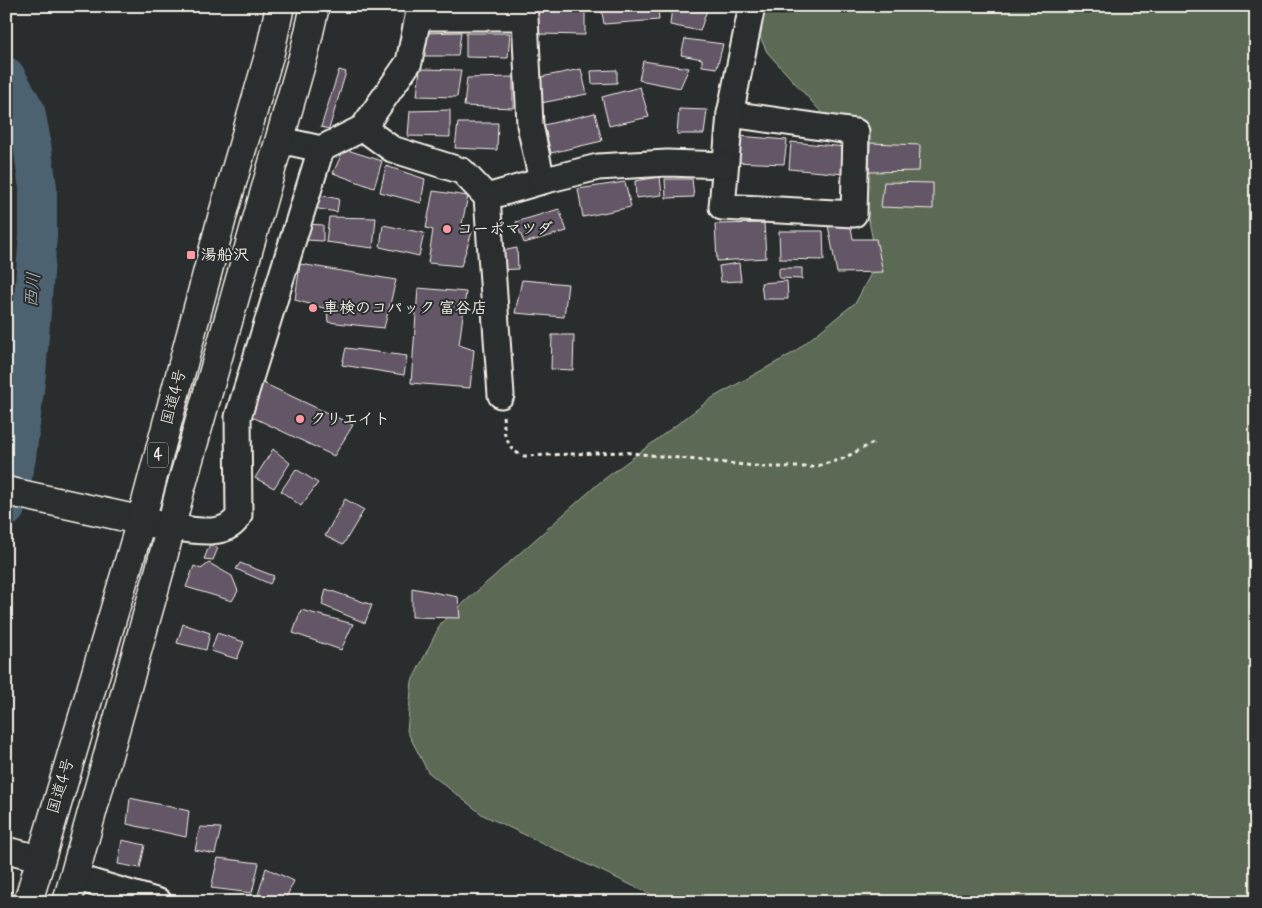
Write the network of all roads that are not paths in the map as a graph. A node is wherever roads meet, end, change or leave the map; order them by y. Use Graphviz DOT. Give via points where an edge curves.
graph roads {
  1 [pos="280,6"];
  2 [pos="315,6"];
  3 [pos="752,6"];
  4 [pos="730,114"];
  5 [pos="363,128"];
  6 [pos="280,140"];
  7 [pos="321,149"];
  8 [pos="725,164"];
  9 [pos="542,181"];
  10 [pos="487,197"];
  11 [pos="501,396"];
  12 [pos="6,492"];
  13 [pos="141,520"];
  14 [pos="171,527"];
  15 [pos="6,850"];
  16 [pos="40,858"];
  17 [pos="71,889"];
  18 [pos="28,902"];
  19 [pos="159,902"];
  1 -- 13 [label="main road, 国道4号 / 4"];
  2 -- 6 [label="main road, 国道4号 / 4"];
  3 -- 4 [label="street"];
  4 -- 8 [label="street"];
  4 -- 8 [label="street" via="856,132 854,214 722,208"];
  5 -- 7 [label="street"];
  5 -- 9 [label="street" via="409,62 418,17 525,17 530,125"];
  5 -- 10 [label="street" via="392,149 462,171"];
  6 -- 7 [label="street"];
  6 -- 14 [label="main road, 国道4号 / 4"];
  7 -- 14 [label="street" via="238,417 239,515 230,525 216,530 199,532"];
  8 -- 9 [label="street" via="598,167"];
  9 -- 10 [label="street"];
  10 -- 11 [label="street"];
  12 -- 13 [label="main road"];
  13 -- 14 [label="main road"];
  13 -- 16 [label="main road, 国道4号 / 4"];
  14 -- 17 [label="main road, 国道4号 / 4"];
  15 -- 16 [label="street"];
  16 -- 18 [label="main road, 国道4号 / 4"];
  17 -- 19 [label="street"];
}
